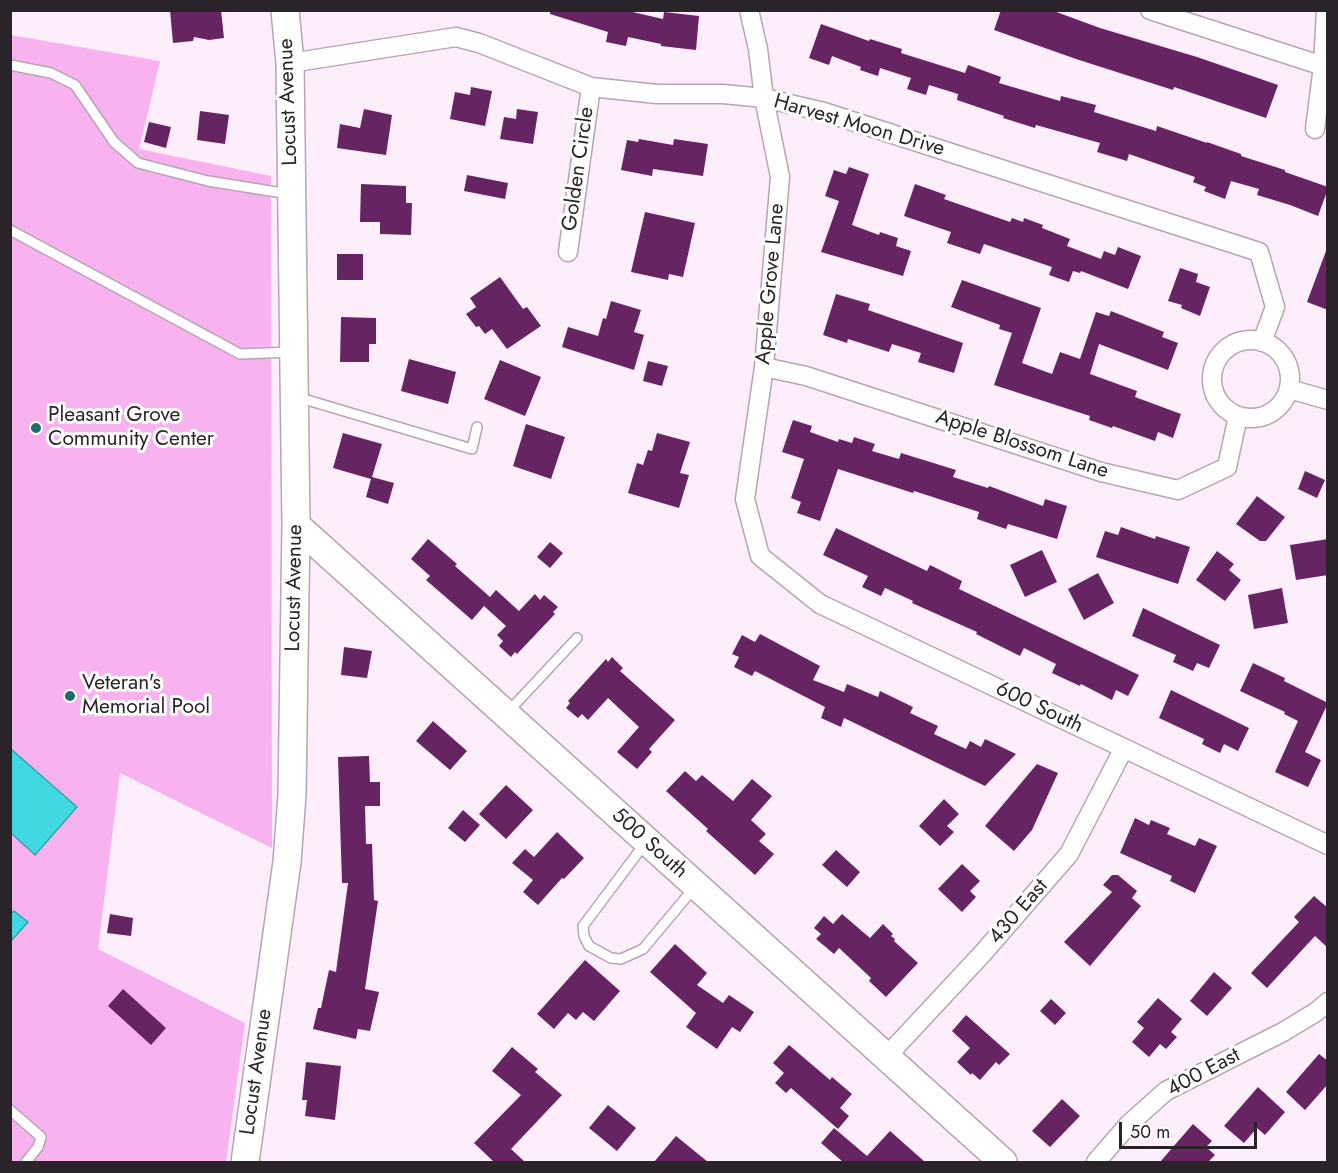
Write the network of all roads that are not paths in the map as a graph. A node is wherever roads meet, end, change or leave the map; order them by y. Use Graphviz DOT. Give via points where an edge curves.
graph roads {
  1 [pos="285,10"];
  2 [pos="749,10"];
  3 [pos="1150,10"];
  4 [pos="1326,10"];
  5 [pos="290,63"];
  6 [pos="10,65"];
  7 [pos="1323,66"];
  8 [pos="591,87"];
  9 [pos="764,98"];
  10 [pos="1315,129"];
  11 [pos="292,194"];
  12 [pos="10,230"];
  13 [pos="568,252"];
  14 [pos="1262,342"];
  15 [pos="294,352"];
  16 [pos="764,367"];
  17 [pos="1289,389"];
  18 [pos="294,397"];
  19 [pos="1328,400"];
  20 [pos="1238,417"];
  21 [pos="477,427"];
  22 [pos="296,525"];
  23 [pos="760,556"];
  24 [pos="577,638"];
  25 [pos="506,715"];
  26 [pos="1124,748"];
  27 [pos="647,842"];
  28 [pos="1328,845"];
  29 [pos="696,886"];
  30 [pos="1328,1002"];
  31 [pos="886,1057"];
  32 [pos="10,1110"];
  33 [pos="998,1161"];
  34 [pos="26,1162"];
  35 [pos="245,1162"];
  36 [pos="1096,1162"];
  1 -- 5 [label="street, Locust Avenue"];
  2 -- 9 [label="street, Apple Grove Lane"];
  3 -- 7 [label="street"];
  4 -- 7 [label="street"];
  5 -- 8 [label="street, Harvest Moon Drive" via="456,37"];
  5 -- 11 [label="street, Locust Avenue"];
  6 -- 11 [label="lane" via="51,73 75,85 114,142 138,163 208,181"];
  7 -- 10 [label="street"];
  8 -- 9 [label="street, Harvest Moon Drive"];
  8 -- 13 [label="street, Golden Circle"];
  9 -- 14 [label="street, Harvest Moon Drive" via="824,112 1259,252 1275,307"];
  9 -- 16 [label="street, Apple Grove Lane" via="780,177"];
  11 -- 15 [label="street, Locust Avenue"];
  12 -- 15 [label="lane" via="240,354"];
  14 -- 17 [label="street" via="1284,358"];
  14 -- 20 [label="street" via="1250,340 1227,347 1213,367 1213,391 1227,411"];
  15 -- 18 [label="street, Locust Avenue"];
  16 -- 20 [label="street, Apple Blossom Lane" via="806,376 1101,472 1178,490 1227,467"];
  16 -- 23 [label="street, Apple Grove Lane" via="744,499"];
  17 -- 19 [label="street"];
  17 -- 20 [label="street" via="1275,410 1257,417"];
  18 -- 21 [label="lane" via="472,449"];
  18 -- 22 [label="street, Locust Avenue"];
  22 -- 25 [label="street, 500 South"];
  22 -- 35 [label="street, Locust Avenue" via="292,795 287,862"];
  23 -- 26 [label="street, 600 South" via="820,604"];
  24 -- 25 [label="lane"];
  25 -- 27 [label="street, 500 South"];
  26 -- 28 [label="street, 600 South"];
  26 -- 31 [label="street, 430 East" via="1070,854"];
  27 -- 29 [label="street, 500 South"];
  27 -- 29 [label="lane" via="583,926 590,946 621,959 643,949"];
  29 -- 31 [label="street, 500 South"];
  30 -- 36 [label="street, 400 East" via="1283,1032 1166,1091 1129,1124"];
  31 -- 33 [label="street, 500 South"];
  32 -- 34 [label="lane" via="41,1137"];
}
